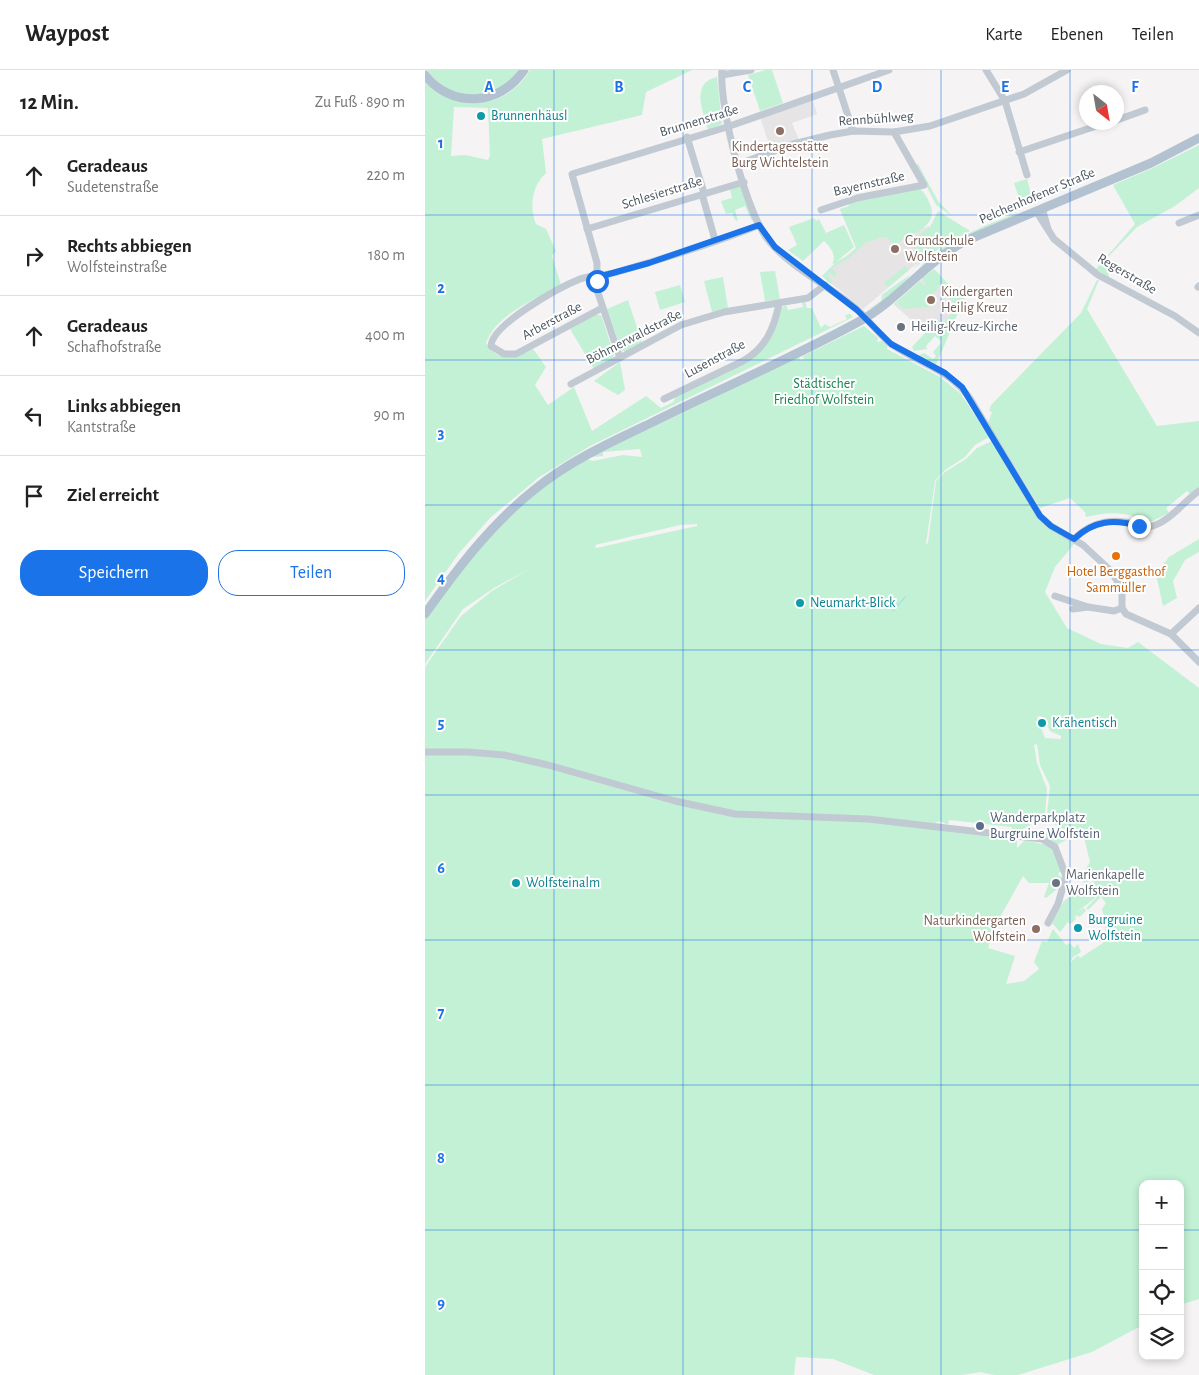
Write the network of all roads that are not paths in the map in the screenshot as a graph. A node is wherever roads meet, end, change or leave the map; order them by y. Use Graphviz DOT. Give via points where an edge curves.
graph roads {
  1 [pos="524,70"];
  2 [pos="751,70"];
  3 [pos="833,70"];
  4 [pos="889,70"];
  5 [pos="986,70"];
  6 [pos="1067,70"];
  7 [pos="722,72"];
  8 [pos="425,75"];
  9 [pos="839,89"];
  10 [pos="1005,101"];
  11 [pos="1145,110"];
  12 [pos="1124,118"];
  13 [pos="727,127"];
  14 [pos="1084,130"];
  15 [pos="853,132"];
  16 [pos="894,132"];
  17 [pos="687,138"];
  18 [pos="1199,138"];
  19 [pos="1019,152"];
  20 [pos="739,164"];
  21 [pos="1027,175"];
  22 [pos="745,182"];
  23 [pos="703,193"];
  24 [pos="1039,209"];
  25 [pos="821,210"];
  26 [pos="1199,215"];
  27 [pos="1179,223"];
  28 [pos="759,225"];
  29 [pos="587,229"];
  30 [pos="715,240"];
  31 [pos="598,277"];
  32 [pos="825,286"];
  33 [pos="779,304"];
  34 [pos="602,308"];
  35 [pos="865,318"];
  36 [pos="1199,333"];
  37 [pos="620,358"];
  38 [pos="571,384"];
  39 [pos="664,399"];
  40 [pos="1199,490"];
  41 [pos="1074,539"];
  42 [pos="1055,596"];
  43 [pos="1088,607"];
  44 [pos="1122,608"];
  45 [pos="1199,608"];
  46 [pos="1073,609"];
  47 [pos="425,614"];
  48 [pos="1171,634"];
  49 [pos="1199,662"];
  50 [pos="425,752"];
  51 [pos="1049,923"];
  1 -- 8 [label="main road" via="501,92 474,100 444,92"];
  2 -- 7 [label="street"];
  3 -- 9 [label="street"];
  4 -- 9 [label="street, Brunnenstraße"];
  5 -- 10 [label="street"];
  6 -- 10 [label="street, Rennbühlweg" via="1033,90"];
  7 -- 13 [label="street"];
  9 -- 13 [label="street, Brunnenstraße"];
  9 -- 15 [label="street"];
  10 -- 16 [label="street, Rennbühlweg" via="930,126"];
  10 -- 19 [label="street"];
  11 -- 12 [label="street"];
  13 -- 17 [label="street, Brunnenstraße"];
  13 -- 20 [label="street"];
  14 -- 19 [label="street"];
  15 -- 16 [label="street, Rennbühlweg"];
  15 -- 20 [label="street, Rennbühlweg" via="793,144"];
  16 -- 25 [label="street, Bayernstraße" via="924,185 857,198"];
  17 -- 23 [label="street"];
  17 -- 29 [label="street, Brunnenstraße" via="572,174"];
  18 -- 24 [label="main road, Pelchenhofener Straße" via="1151,164"];
  19 -- 21 [label="street"];
  20 -- 22 [label="street"];
  22 -- 23 [label="street, Schlesierstraße"];
  22 -- 28 [label="street"];
  23 -- 29 [label="street, Schlesierstraße"];
  23 -- 30 [label="street"];
  24 -- 35 [label="main road, Pelchenhofener Straße" via="953,248"];
  24 -- 36 [label="street, Regerstraße" via="1056,241 1103,278 1175,316"];
  26 -- 27 [label="street"];
  28 -- 30 [label="street"];
  28 -- 32 [label="street" via="775,247"];
  29 -- 31 [label="street"];
  30 -- 31 [label="street"];
  31 -- 34 [label="street" via="596,287"];
  31 -- 34 [label="street, Arberstraße" via="581,278 518,314 502,326 491,346 497,351 516,354"];
  32 -- 33 [label="street, Böhmerwaldstraße" via="808,298"];
  32 -- 35 [label="street"];
  33 -- 37 [label="street, Böhmerwaldstraße" via="724,312 692,321"];
  33 -- 39 [label="street, Lusenstraße" via="771,331 755,353"];
  34 -- 37 [label="street"];
  35 -- 41 [label="street" via="891,344 945,373 962,387 1040,516"];
  35 -- 47 [label="main road, Pelchenhofener Straße" via="567,467 527,495 493,527"];
  37 -- 38 [label="street, Böhmerwaldstraße"];
  40 -- 41 [label="street" via="1154,525 1143,527 1105,521"];
  41 -- 44 [label="street" via="1095,554 1114,575 1124,594"];
  42 -- 43 [label="street"];
  43 -- 44 [label="street" via="1109,611"];
  43 -- 46 [label="street"];
  44 -- 48 [label="street" via="1132,618"];
  45 -- 48 [label="street"];
  48 -- 49 [label="street"];
  50 -- 51 [label="street" via="503,755 735,814 867,820 1032,837 1053,844 1065,872 1058,904"];
}
